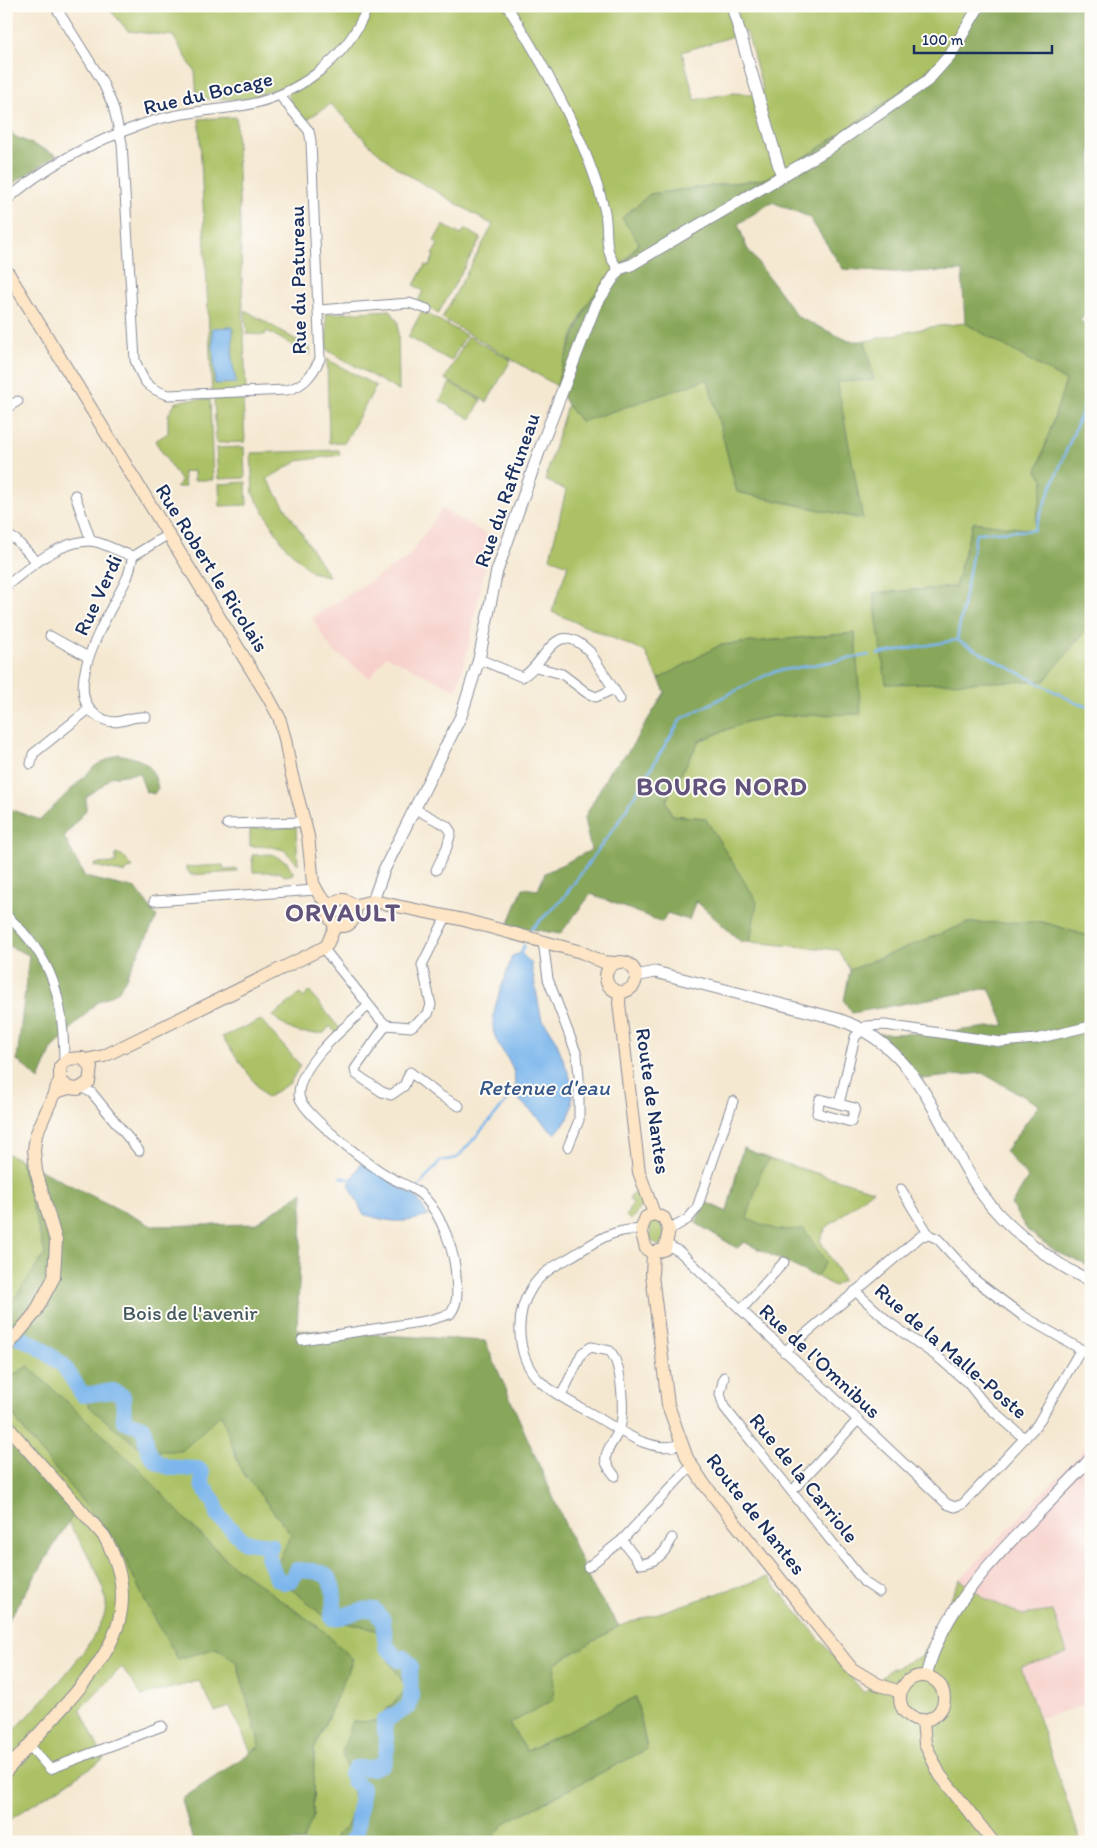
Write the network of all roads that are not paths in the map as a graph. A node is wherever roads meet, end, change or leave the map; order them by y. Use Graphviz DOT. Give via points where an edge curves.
graph roads {
  1 [pos="55,6"];
  2 [pos="368,6"];
  3 [pos="507,6"];
  4 [pos="732,6"];
  5 [pos="979,6"];
  6 [pos="280,96"];
  7 [pos="119,134"];
  8 [pos="782,177"];
  9 [pos="6,201"];
  10 [pos="619,269"];
  11 [pos="6,270"];
  12 [pos="427,309"];
  13 [pos="319,310"];
  14 [pos="18,400"];
  15 [pos="6,408"];
  16 [pos="75,495"];
  17 [pos="7,535"];
  18 [pos="167,535"];
  19 [pos="91,541"];
  20 [pos="133,556"];
  21 [pos="37,562"];
  22 [pos="6,586"];
  23 [pos="50,636"];
  24 [pos="88,656"];
  25 [pos="479,659"];
  26 [pos="536,666"];
  27 [pos="614,689"];
  28 [pos="620,700"];
  29 [pos="88,710"];
  30 [pos="146,716"];
  31 [pos="31,764"];
  32 [pos="415,809"];
  33 [pos="304,822"];
  34 [pos="227,824"];
  35 [pos="436,870"];
  36 [pos="316,890"];
  37 [pos="374,901"];
  38 [pos="154,902"];
  39 [pos="332,906"];
  40 [pos="353,906"];
  41 [pos="6,915"];
  42 [pos="446,918"];
  43 [pos="336,924"];
  44 [pos="539,941"];
  45 [pos="323,948"];
  46 [pos="593,958"];
  47 [pos="615,963"];
  48 [pos="606,974"];
  49 [pos="636,976"];
  50 [pos="620,992"];
  51 [pos="368,1006"];
  52 [pos="386,1024"];
  53 [pos="1091,1026"];
  54 [pos="861,1030"];
  55 [pos="104,1056"];
  56 [pos="74,1060"];
  57 [pos="89,1084"];
  58 [pos="62,1087"];
  59 [pos="733,1101"];
  60 [pos="839,1104"];
  61 [pos="459,1106"];
  62 [pos="568,1147"];
  63 [pos="140,1151"];
  64 [pos="900,1189"];
  65 [pos="654,1214"];
  66 [pos="641,1230"];
  67 [pos="669,1230"];
  68 [pos="929,1235"];
  69 [pos="668,1245"];
  70 [pos="653,1253"];
  71 [pos="784,1262"];
  72 [pos="1091,1281"];
  73 [pos="855,1291"];
  74 [pos="741,1310"];
  75 [pos="302,1340"];
  76 [pos="8,1346"];
  77 [pos="1081,1350"];
  78 [pos="784,1352"];
  79 [pos="1091,1355"];
  80 [pos="724,1377"];
  81 [pos="561,1396"];
  82 [pos="858,1421"];
  83 [pos="6,1422"];
  84 [pos="619,1430"];
  85 [pos="1024,1438"];
  86 [pos="681,1444"];
  87 [pos="1091,1458"];
  88 [pos="691,1466"];
  89 [pos="615,1476"];
  90 [pos="792,1491"];
  91 [pos="672,1538"];
  92 [pos="622,1540"];
  93 [pos="588,1567"];
  94 [pos="879,1592"];
  95 [pos="926,1676"];
  96 [pos="900,1692"];
  97 [pos="922,1720"];
  98 [pos="162,1726"];
  99 [pos="29,1746"];
  100 [pos="6,1771"];
  101 [pos="993,1842"];
  1 -- 7 [label="street, Rue du Patureau" via="102,81 113,106"];
  2 -- 6 [label="street, Rue du Bocage" via="352,38 335,56 311,78"];
  3 -- 10 [label="street" via="560,99 591,170 605,210 607,252"];
  4 -- 8 [label="street"];
  5 -- 8 [label="street" via="952,54 927,81"];
  6 -- 7 [label="street, Rue du Bocage" via="235,107 174,115"];
  6 -- 13 [label="street, Rue du Patureau" via="308,131 311,141"];
  7 -- 9 [label="street, Rue du Bocage" via="48,169"];
  7 -- 13 [label="street, Rue du Patureau" via="124,154 135,360 142,379 153,390 168,396 298,387 320,359"];
  8 -- 10 [label="street"];
  10 -- 25 [label="street, Rue du Raffuneau" via="595,306 526,489 498,572"];
  11 -- 18 [label="main road, Rue Robert le Ricolais"];
  12 -- 13 [label="street" via="409,303"];
  14 -- 15 [label="street"];
  16 -- 19 [label="street"];
  17 -- 21 [label="street"];
  18 -- 20 [label="street, Rue Verdi"];
  18 -- 33 [label="main road, Rue Robert le Ricolais" via="226,626 278,717"];
  19 -- 20 [label="street"];
  19 -- 21 [label="street" via="65,548"];
  20 -- 24 [label="street, Rue Verdi" via="128,576"];
  21 -- 22 [label="street"];
  23 -- 24 [label="street, Rue Verdi"];
  24 -- 29 [label="street, Rue Verdi" via="83,687"];
  25 -- 26 [label="street" via="522,677"];
  25 -- 32 [label="street, Rue du Raffuneau" via="461,716"];
  26 -- 27 [label="street" via="562,674 596,697"];
  26 -- 27 [label="street" via="548,647 555,642 570,640 590,652"];
  27 -- 28 [label="street"];
  29 -- 30 [label="street" via="106,721"];
  29 -- 31 [label="street" via="33,754"];
  32 -- 35 [label="street" via="447,826 451,832"];
  32 -- 37 [label="street, Rue du Raffuneau" via="384,870"];
  33 -- 34 [label="street"];
  33 -- 36 [label="main road, Rue Robert le Ricolais"];
  36 -- 38 [label="street"];
  36 -- 39 [label="main road"];
  37 -- 40 [label="main road"];
  37 -- 42 [label="main road"];
  39 -- 40 [label="main road" via="342,900"];
  39 -- 43 [label="main road" via="330,916"];
  40 -- 43 [label="main road" via="353,920 345,926"];
  41 -- 56 [label="street" via="47,963 58,993 64,1044"];
  42 -- 44 [label="main road"];
  42 -- 52 [label="street" via="422,965 431,1005 421,1021 411,1027"];
  43 -- 45 [label="main road"];
  44 -- 46 [label="main road"];
  44 -- 62 [label="street" via="548,979 577,1055 579,1120"];
  45 -- 51 [label="street"];
  45 -- 55 [label="main road"];
  46 -- 47 [label="main road"];
  46 -- 48 [label="main road"];
  47 -- 48 [label="main road"];
  47 -- 49 [label="main road" via="631,965"];
  48 -- 50 [label="main road" via="608,984"];
  49 -- 50 [label="main road" via="630,990"];
  49 -- 54 [label="street" via="655,972 664,974 838,1019"];
  50 -- 65 [label="main road, Route de Nantes" via="639,1172"];
  51 -- 52 [label="street"];
  51 -- 75 [label="street" via="316,1058 300,1086 298,1097 305,1108 364,1160 423,1196 439,1222 456,1265 456,1304 450,1314 426,1320"];
  52 -- 61 [label="street" via="355,1069 356,1074 382,1092 391,1094 404,1086 410,1072"];
  53 -- 54 [label="street" via="1036,1039 1002,1042 885,1025 872,1025"];
  54 -- 60 [label="street" via="855,1037"];
  54 -- 72 [label="street" via="886,1047 916,1078 972,1179 995,1210 1033,1244"];
  55 -- 56 [label="main road"];
  55 -- 57 [label="main road"];
  56 -- 57 [label="main road"];
  56 -- 58 [label="main road" via="60,1067"];
  57 -- 58 [label="main road"];
  57 -- 63 [label="street"];
  58 -- 76 [label="main road" via="44,1114 34,1150 36,1171 56,1241 54,1277 45,1297"];
  59 -- 67 [label="street" via="697,1208 688,1219"];
  64 -- 68 [label="street"];
  65 -- 66 [label="main road" via="646,1217"];
  65 -- 67 [label="main road" via="664,1218"];
  66 -- 70 [label="main road" via="646,1249"];
  66 -- 81 [label="street" via="616,1231 547,1271 530,1289 520,1320 524,1353 535,1375"];
  67 -- 69 [label="main road"];
  68 -- 73 [label="street" via="922,1236"];
  68 -- 77 [label="street" via="938,1239 969,1275 996,1297"];
  69 -- 70 [label="main road"];
  69 -- 74 [label="street, Rue de l'Omnibus" via="680,1252"];
  70 -- 86 [label="main road, Route de Nantes" via="652,1274 668,1405"];
  71 -- 74 [label="street"];
  73 -- 78 [label="street"];
  73 -- 85 [label="street, Rue de la Malle-Poste" via="890,1323 968,1383 983,1402"];
  74 -- 78 [label="street, Rue de l'Omnibus"];
  77 -- 79 [label="street"];
  77 -- 85 [label="street" via="1037,1425"];
  78 -- 82 [label="street, Rue de l'Omnibus"];
  80 -- 90 [label="street, Rue de la Carriole" via="720,1394 724,1407"];
  81 -- 84 [label="street"];
  81 -- 84 [label="street" via="582,1353 592,1347 610,1352 616,1362 623,1410"];
  82 -- 85 [label="street, Rue de l'Omnibus" via="955,1508 963,1504"];
  82 -- 90 [label="street"];
  83 -- 99 [label="main road" via="104,1536 114,1554 122,1587 118,1630 106,1655"];
  84 -- 86 [label="street" via="663,1447"];
  84 -- 89 [label="street" via="606,1456 606,1463"];
  86 -- 88 [label="main road, Route de Nantes"];
  87 -- 95 [label="street" via="994,1560 966,1595 948,1622"];
  88 -- 92 [label="street"];
  88 -- 96 [label="main road, Route de Nantes" via="852,1669"];
  90 -- 94 [label="street, Rue de la Carriole" via="864,1582"];
  91 -- 92 [label="street" via="667,1550 650,1563 640,1564"];
  92 -- 93 [label="street"];
  95 -- 96 [label="main road" via="907,1681"];
  95 -- 97 [label="main road" via="936,1682 943,1698 935,1715"];
  96 -- 97 [label="main road" via="904,1712"];
  97 -- 101 [label="main road" via="926,1744 940,1775"];
  98 -- 99 [label="street" via="50,1768"];
  99 -- 100 [label="main road"];
}
